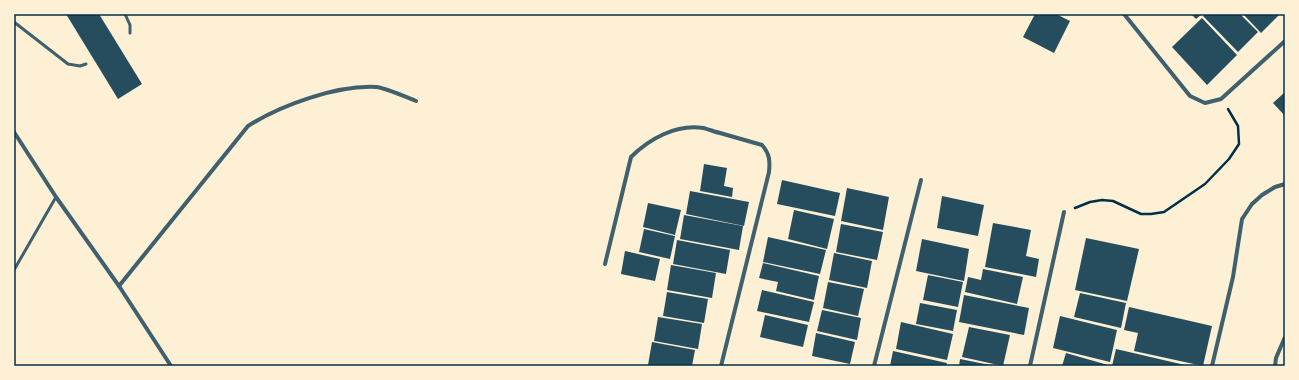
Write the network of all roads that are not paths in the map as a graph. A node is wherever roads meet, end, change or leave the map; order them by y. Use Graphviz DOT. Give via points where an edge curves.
graph roads {
  1 [pos="125,14"];
  2 [pos="1124,14"];
  3 [pos="14,22"];
  4 [pos="130,33"];
  5 [pos="1285,41"];
  6 [pos="86,64"];
  7 [pos="416,101"];
  8 [pos="14,132"];
  9 [pos="921,180"];
  10 [pos="1285,184"];
  11 [pos="56,197"];
  12 [pos="1064,212"];
  13 [pos="605,264"];
  14 [pos="14,270"];
  15 [pos="119,286"];
  16 [pos="1285,337"];
  17 [pos="172,366"];
  18 [pos="722,366"];
  19 [pos="874,366"];
  20 [pos="1030,366"];
  21 [pos="1212,366"];
  22 [pos="1275,366"];
  1 -- 4 [label="lane" via="130,25"];
  2 -- 5 [label="street" via="1190,96 1205,103 1221,99"];
  3 -- 6 [label="lane" via="68,64"];
  7 -- 15 [label="street" via="377,87 349,89 313,97 257,120 248,126"];
  8 -- 11 [label="street"];
  9 -- 19 [label="street"];
  10 -- 21 [label="street" via="1262,195 1242,219 1232,284"];
  11 -- 14 [label="lane"];
  11 -- 15 [label="street"];
  12 -- 20 [label="street"];
  13 -- 18 [label="street" via="631,157 640,147 683,128 702,128 762,145 770,160 769,172"];
  15 -- 17 [label="street"];
  16 -- 22 [label="street"];
}
